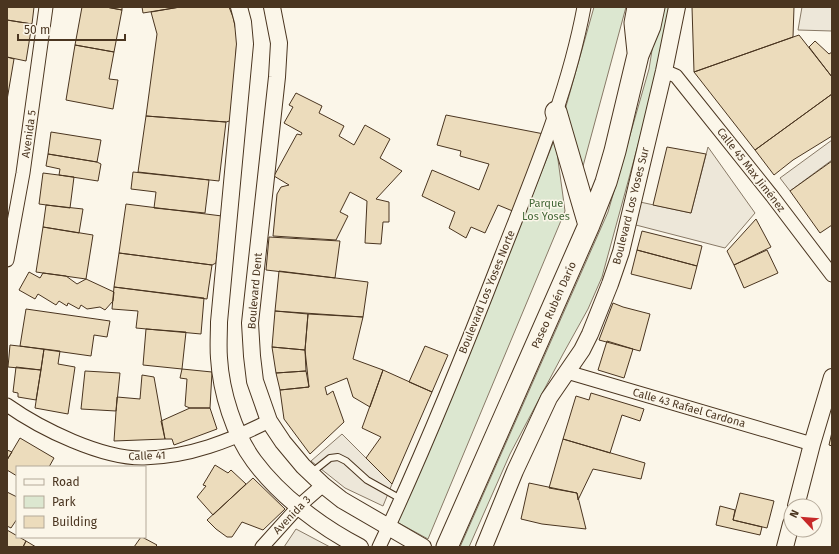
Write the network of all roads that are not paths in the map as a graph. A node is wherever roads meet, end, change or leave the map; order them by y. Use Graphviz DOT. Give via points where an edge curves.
graph roads {
  1 [pos="46,7"];
  2 [pos="239,7"];
  3 [pos="272,7"];
  4 [pos="584,7"];
  5 [pos="638,7"];
  6 [pos="654,7"];
  7 [pos="677,7"];
  8 [pos="638,55"];
  9 [pos="664,71"];
  10 [pos="556,112"];
  11 [pos="589,226"];
  12 [pos="7,260"];
  13 [pos="832,275"];
  14 [pos="567,372"];
  15 [pos="832,377"];
  16 [pos="7,405"];
  17 [pos="269,421"];
  18 [pos="240,436"];
  19 [pos="812,444"];
  20 [pos="311,474"];
  21 [pos="323,485"];
  22 [pos="798,498"];
  23 [pos="401,499"];
  24 [pos="299,506"];
  25 [pos="389,526"];
  26 [pos="262,547"];
  27 [pos="360,547"];
  28 [pos="379,547"];
  29 [pos="423,547"];
  30 [pos="447,547"];
  31 [pos="484,547"];
  1 -- 12 [label="street, Avenida 5" via="23,173"];
  2 -- 18 [label="street" via="245,44 219,322 219,359 226,398"];
  3 -- 17 [label="street, Boulevard Dent" via="279,43 277,77 250,323 255,381"];
  4 -- 10 [label="street, Boulevard Los Yoses Norte"];
  5 -- 8 [label="highway, Paseo Rubén Darío" via="635,22"];
  6 -- 8 [label="highway, Paseo Rubén Darío" via="650,26"];
  7 -- 9 [label="street, Boulevard Los Yoses Sur"];
  8 -- 11 [label="highway, Paseo Rubén Darío" via="615,151"];
  9 -- 13 [label="street, Calle 45 Max Jiménez" via="676,76"];
  9 -- 14 [label="street, Boulevard Los Yoses Sur" via="621,252 590,334"];
  10 -- 11 [label="highway"];
  10 -- 23 [label="street, Boulevard Los Yoses Norte" via="525,197 429,437"];
  11 -- 30 [label="highway, Paseo Rubén Darío"];
  14 -- 19 [label="street, Calle 43 Rafael Cardona"];
  14 -- 31 [label="street, Boulevard Los Yoses Sur" via="549,398 518,464"];
  15 -- 19 [label="street"];
  16 -- 18 [label="street, Calle 41" via="75,442 120,456 169,456 209,448"];
  17 -- 18 [label="street, Calle 41"];
  17 -- 20 [label="street, Boulevard Dent" via="283,442"];
  18 -- 24 [label="street" via="254,461 279,489"];
  19 -- 22 [label="street"];
  20 -- 21 [label="street, Boulevard Dent"];
  20 -- 23 [label="lane" via="330,458 338,457 367,480"];
  21 -- 24 [label="street, Avenida 3"];
  21 -- 25 [label="street, Boulevard Dent" via="342,500"];
  23 -- 25 [label="street, Boulevard Los Yoses Norte"];
  24 -- 26 [label="street, Avenida 3"];
  24 -- 27 [label="street" via="324,526"];
  25 -- 28 [label="street, Boulevard Los Yoses Norte"];
  25 -- 29 [label="street, Boulevard Dent"];
}
